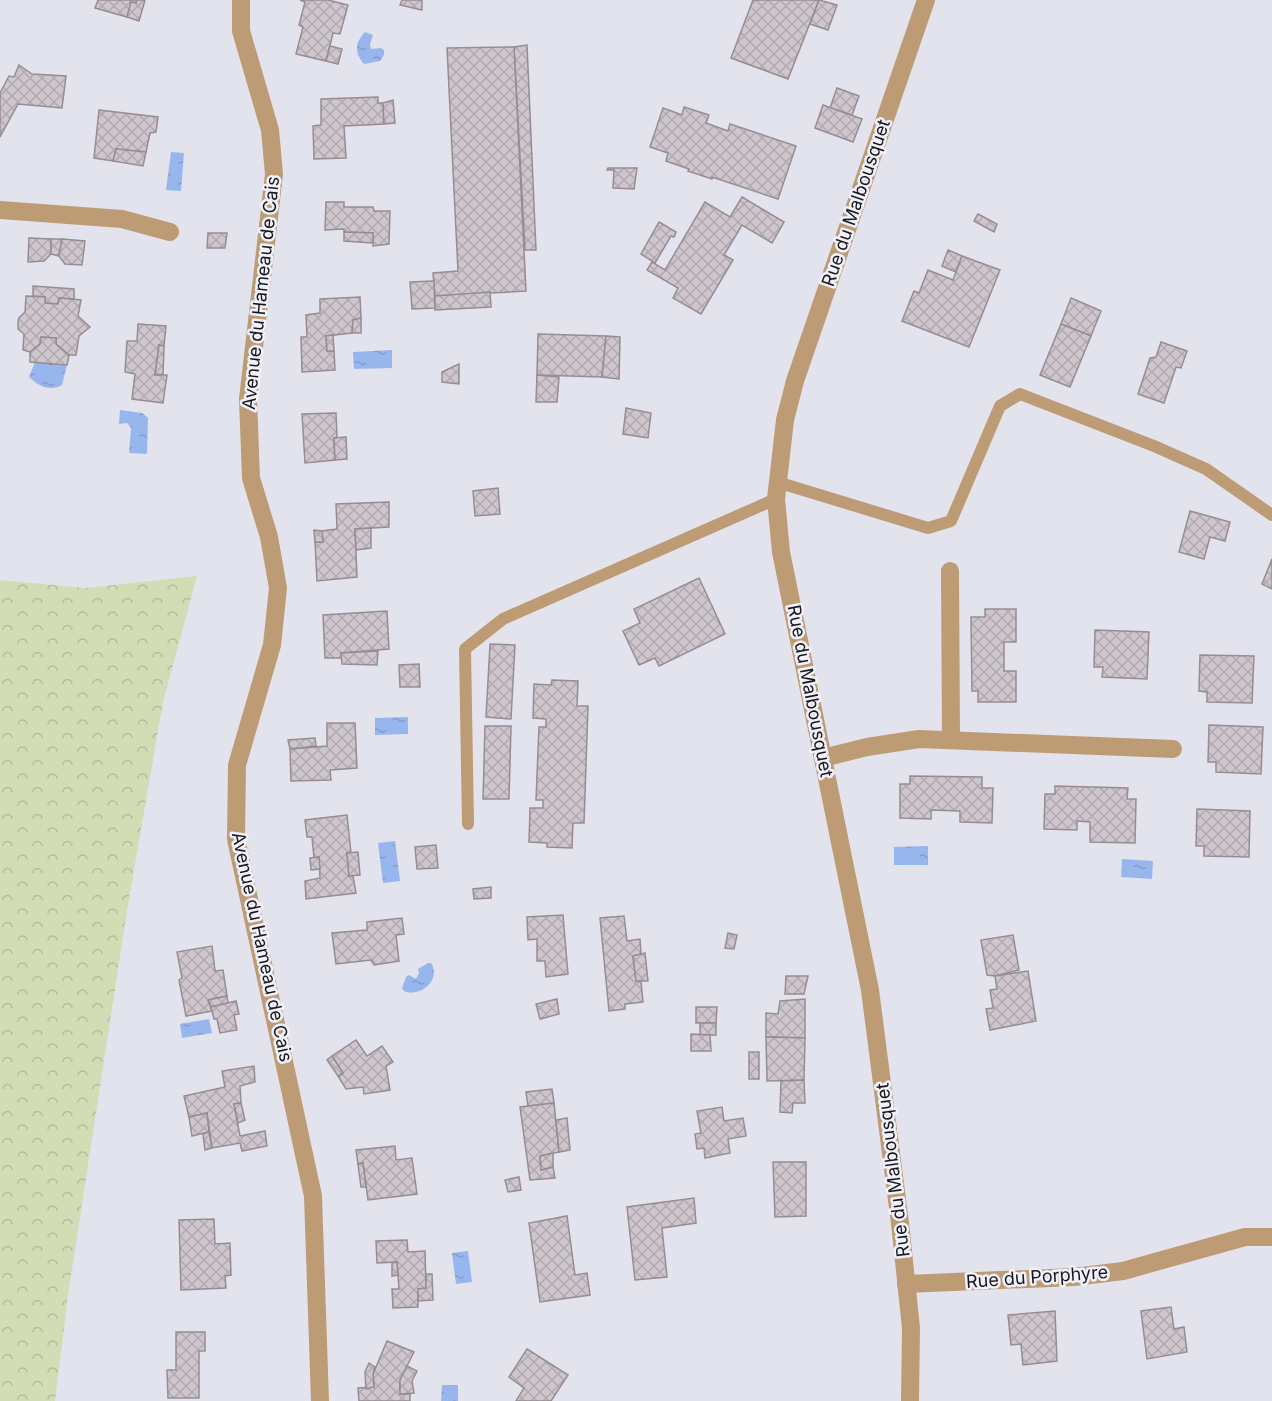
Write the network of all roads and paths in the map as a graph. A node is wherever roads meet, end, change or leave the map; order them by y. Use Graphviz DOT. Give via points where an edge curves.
graph roads {
  1 [pos="242,0"];
  2 [pos="926,0"];
  3 [pos="0,210"];
  4 [pos="170,232"];
  5 [pos="777,490"];
  6 [pos="1272,515"];
  7 [pos="950,571"];
  8 [pos="951,739"];
  9 [pos="1173,749"];
  10 [pos="823,758"];
  11 [pos="468,824"];
  12 [pos="1272,1237"];
  13 [pos="906,1284"];
  14 [pos="320,1401"];
  15 [pos="910,1401"];
  1 -- 14 [label="street, Avenue du Hameau de Cais" via="241,31 270,130 274,174 248,399 251,478 269,537 278,588 272,645 237,765 236,839 313,1196"];
  2 -- 5 [label="street, Rue du Malbousquet" via="795,381 785,420"];
  3 -- 4 [label="street" via="122,219"];
  5 -- 6 [label="lane" via="928,528 951,521 1000,406 1020,394 1206,469"];
  5 -- 10 [label="street, Rue du Malbousquet" via="782,552"];
  5 -- 11 [label="lane" via="503,619 465,649"];
  7 -- 8 [label="street"];
  8 -- 9 [label="street"];
  8 -- 10 [label="street" via="898,742"];
  10 -- 13 [label="street, Rue du Malbousquet" via="870,990"];
  12 -- 13 [label="street, Rue du Porphyre" via="1245,1237 1124,1271 1074,1277"];
  13 -- 15 [label="street, Rue du Malbousquet" via="911,1328"];
}
